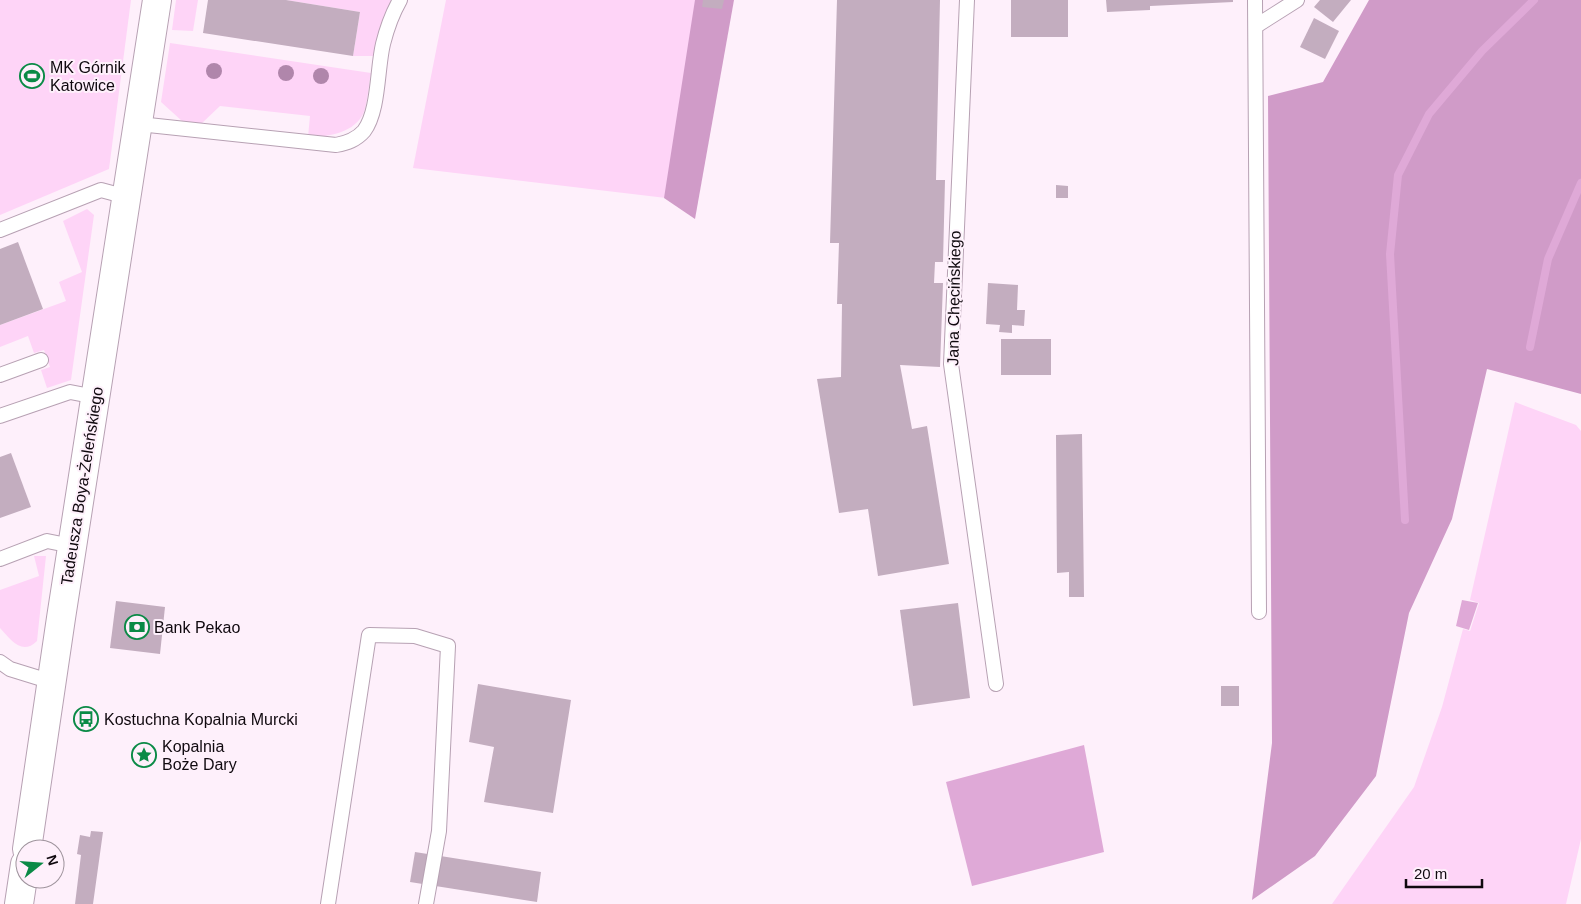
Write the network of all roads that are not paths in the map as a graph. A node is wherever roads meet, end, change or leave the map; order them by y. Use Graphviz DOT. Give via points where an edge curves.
graph roads {
  1 [pos="157,0"];
  2 [pos="400,0"];
  3 [pos="967,0"];
  4 [pos="1256,0"];
  5 [pos="1297,0"];
  6 [pos="1256,26"];
  7 [pos="139,124"];
  8 [pos="128,197"];
  9 [pos="0,230"];
  10 [pos="41,360"];
  11 [pos="0,375"];
  12 [pos="96,397"];
  13 [pos="0,416"];
  14 [pos="72,546"];
  15 [pos="0,559"];
  16 [pos="1259,612"];
  17 [pos="0,662"];
  18 [pos="52,682"];
  19 [pos="996,684"];
  20 [pos="28,839"];
  21 [pos="21,889"];
  22 [pos="19,904"];
  23 [pos="328,904"];
  24 [pos="426,904"];
  1 -- 7 [label="street, Tadeusza Boya-Żeleńskiego"];
  2 -- 7 [label="lane" via="383,44 371,117 364,131 351,142 336,145"];
  3 -- 19 [label="lane, Jana Chęcińskiego" via="951,364"];
  4 -- 6 [label="lane"];
  5 -- 6 [label="lane"];
  6 -- 16 [label="lane"];
  7 -- 8 [label="street, Tadeusza Boya-Żeleńskiego"];
  8 -- 9 [label="lane" via="101,190"];
  8 -- 12 [label="street, Tadeusza Boya-Żeleńskiego"];
  10 -- 11 [label="lane"];
  12 -- 13 [label="lane" via="70,392"];
  12 -- 14 [label="street, Tadeusza Boya-Żeleńskiego"];
  14 -- 15 [label="lane" via="47,541"];
  14 -- 18 [label="street, Tadeusza Boya-Żeleńskiego"];
  17 -- 18 [label="lane" via="10,669"];
  18 -- 20 [label="street, Tadeusza Boya-Żeleńskiego"];
  21 -- 22 [label="street"];
  23 -- 24 [label="lane" via="369,635 415,636 448,646 439,831"];
}
